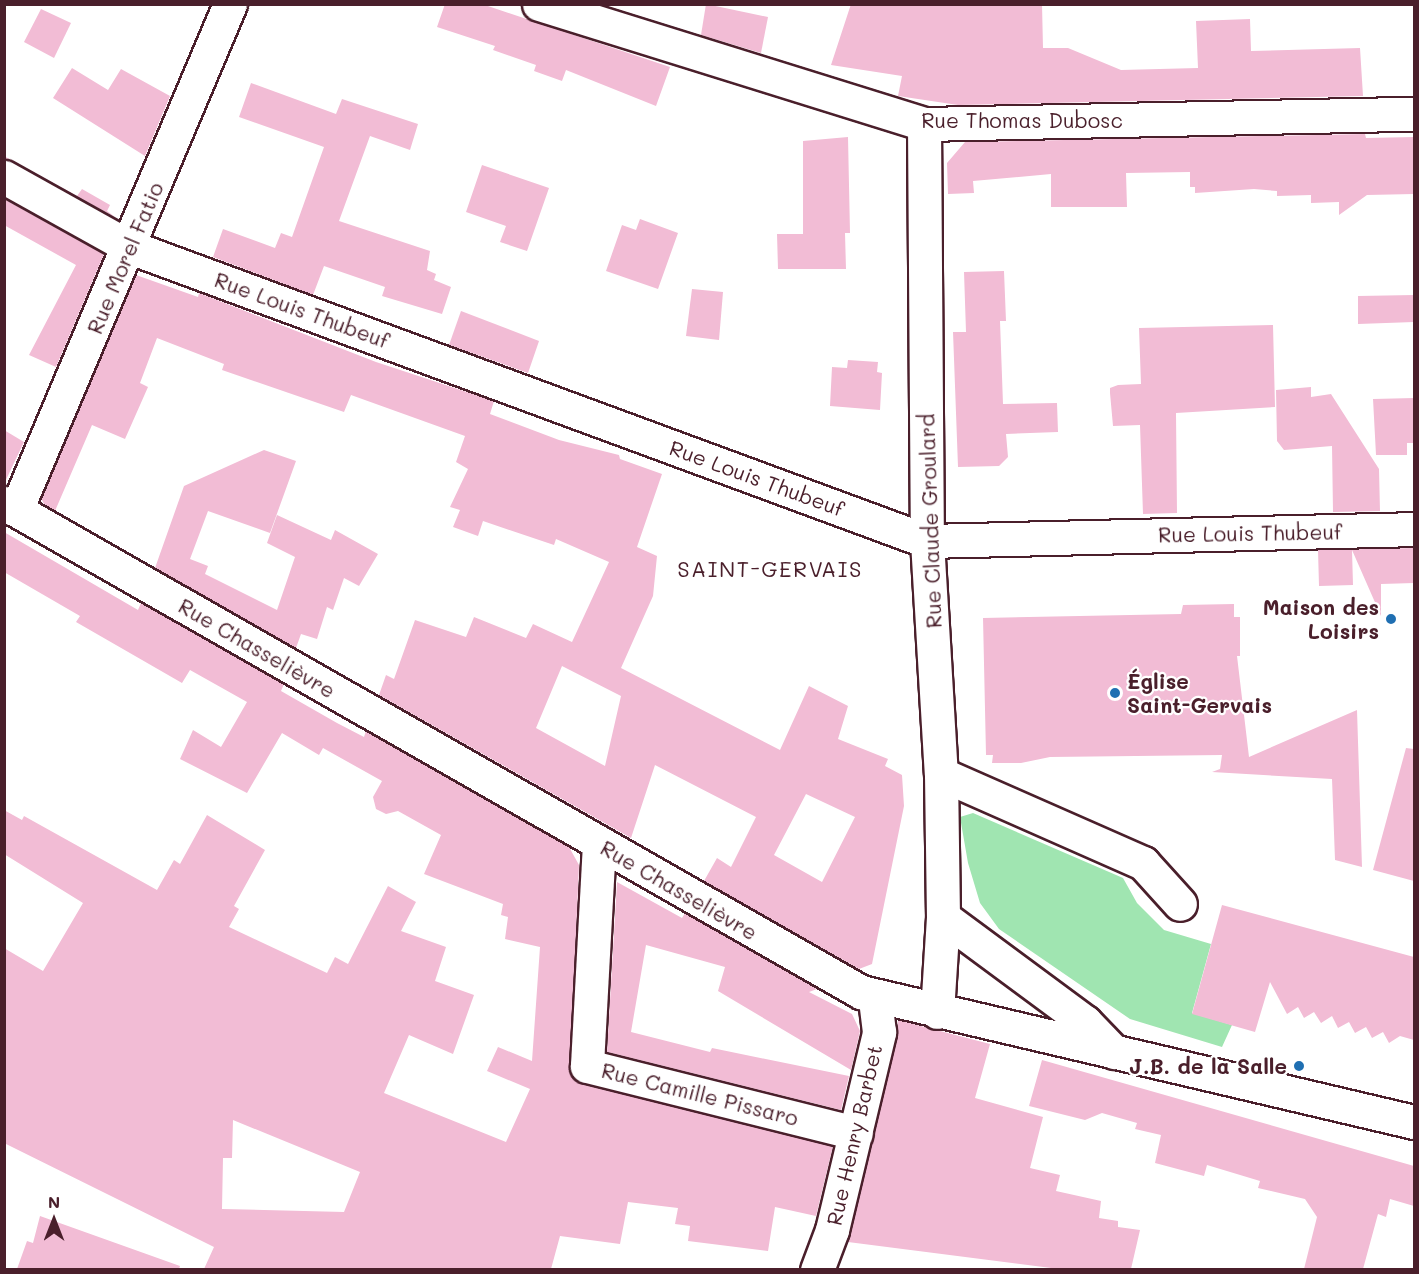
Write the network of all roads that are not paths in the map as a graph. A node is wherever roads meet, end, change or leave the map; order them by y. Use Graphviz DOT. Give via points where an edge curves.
graph roads {
  1 [pos="230,4"];
  2 [pos="539,4"];
  3 [pos="1414,114"];
  4 [pos="924,124"];
  5 [pos="4,177"];
  6 [pos="130,247"];
  7 [pos="10,507"];
  8 [pos="1414,529"];
  9 [pos="927,541"];
  10 [pos="941,774"];
  11 [pos="599,843"];
  12 [pos="1180,904"];
  13 [pos="943,916"];
  14 [pos="875,998"];
  15 [pos="937,1012"];
  16 [pos="1114,1052"];
  17 [pos="1414,1122"];
  18 [pos="856,1132"];
  19 [pos="816,1269"];
  1 -- 6 [label="street, Rue Morel Fatio"];
  2 -- 4 [label="street, Rue Thomas Dubosc"];
  3 -- 4 [label="street, Rue Thomas Dubosc"];
  4 -- 9 [label="street, Rue Claude Groulard"];
  5 -- 6 [label="street, Rue Louis Thubeuf"];
  6 -- 7 [label="street, Rue Morel Fatio"];
  6 -- 9 [label="street, Rue Louis Thubeuf"];
  7 -- 11 [label="street, Rue Chasselièvre"];
  8 -- 9 [label="street, Rue Louis Thubeuf"];
  9 -- 10 [label="street, Rue Claude Groulard"];
  10 -- 12 [label="street" via="1143,863"];
  10 -- 13 [label="street, Rue Claude Groulard"];
  11 -- 14 [label="street, Rue Chasselièvre"];
  11 -- 18 [label="street, Rue Camille Pissaro" via="587,1066"];
  13 -- 15 [label="street, Rue Claude Groulard"];
  13 -- 16 [label="street" via="1085,1022"];
  14 -- 15 [label="street, Rue Chasselièvre"];
  14 -- 18 [label="street, Rue Henry Barbet" via="879,1032"];
  15 -- 16 [label="street, Rue Chasselièvre"];
  16 -- 17 [label="street, Rue Chasselièvre"];
  18 -- 19 [label="street, Rue Henry Barbet" via="832,1230"];
}
